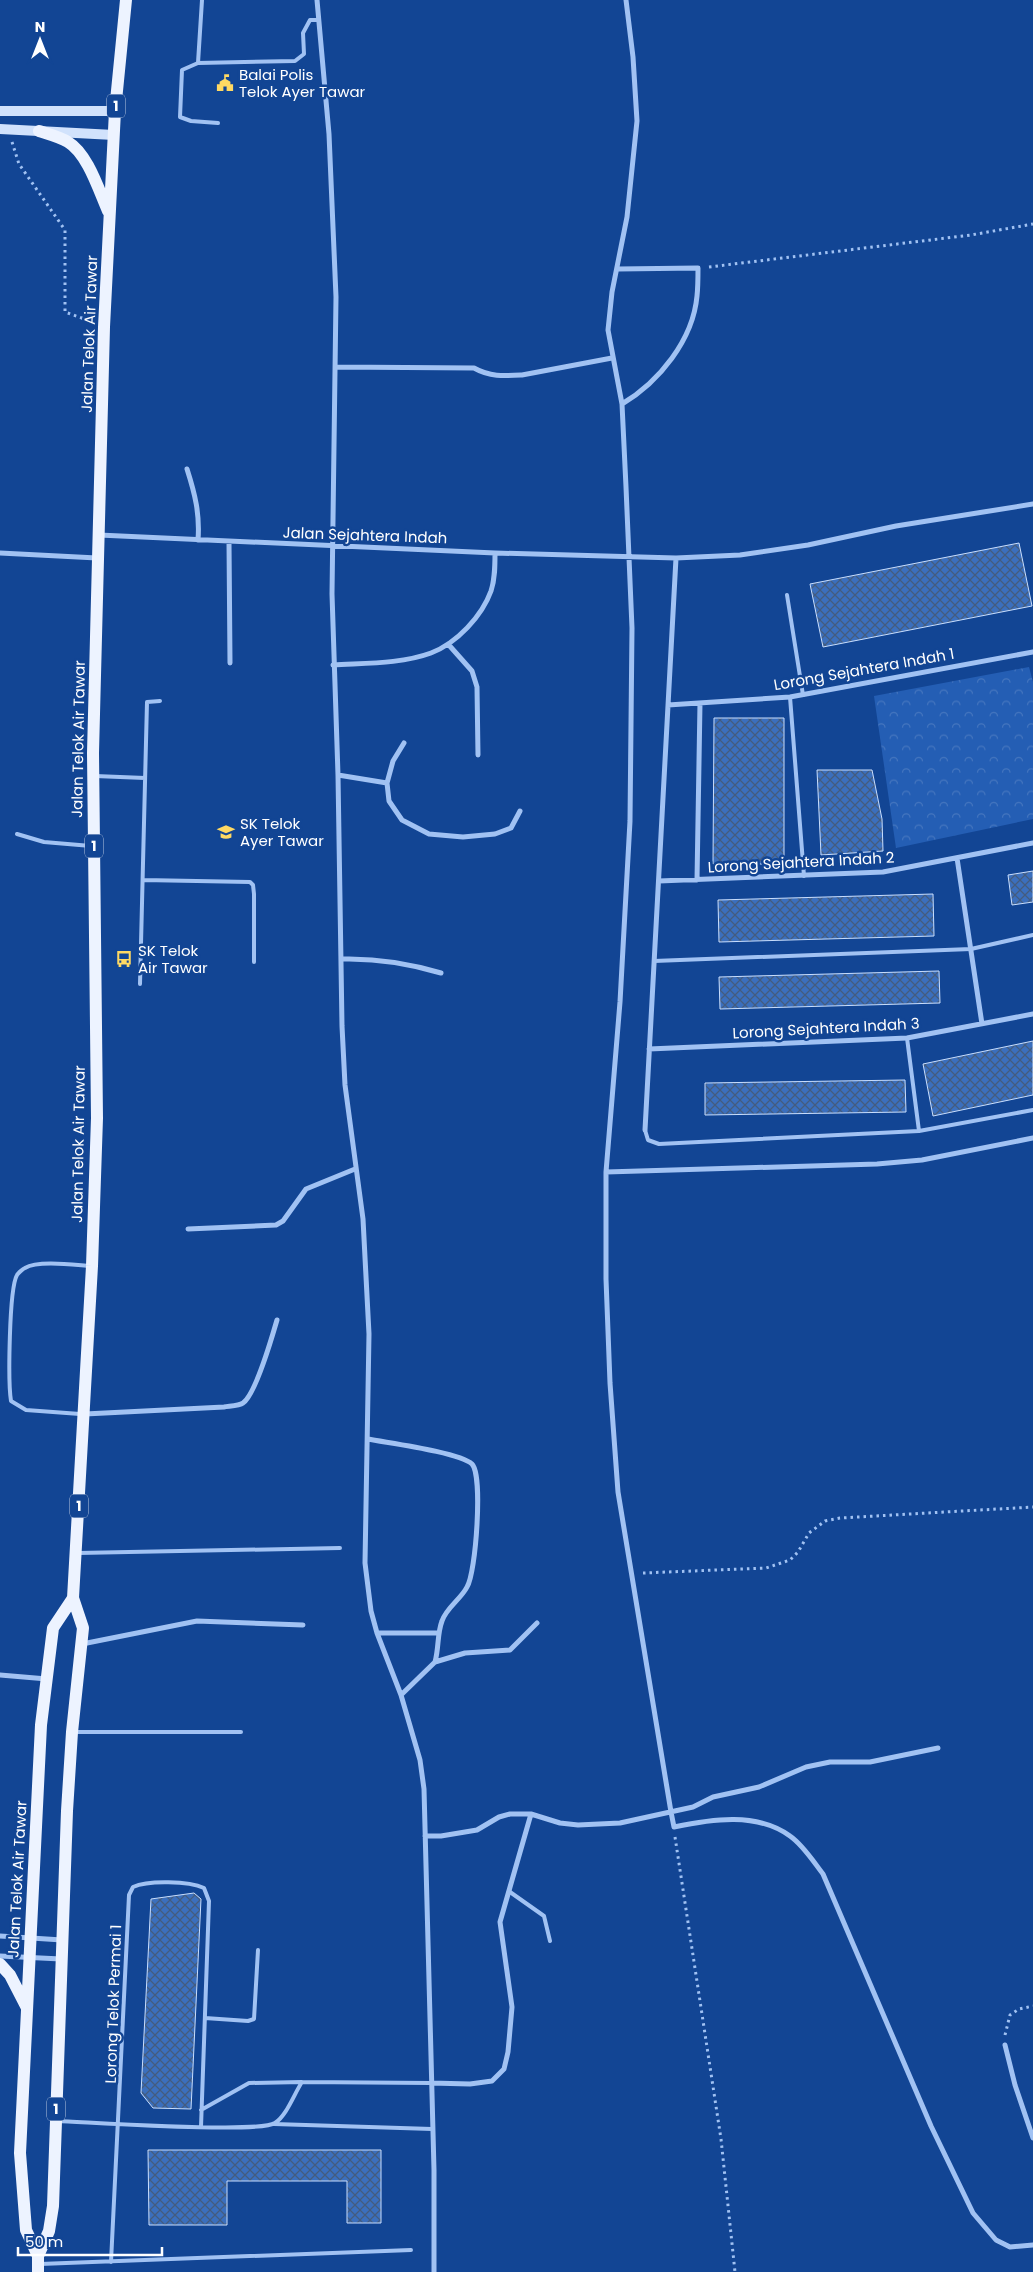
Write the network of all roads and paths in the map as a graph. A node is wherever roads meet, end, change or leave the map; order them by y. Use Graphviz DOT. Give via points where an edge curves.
graph roads {
  1 [pos="126,0"];
  2 [pos="202,0"];
  3 [pos="317,0"];
  4 [pos="626,0"];
  5 [pos="319,20"];
  6 [pos="198,63"];
  7 [pos="0,111"];
  8 [pos="115,111"];
  9 [pos="218,123"];
  10 [pos="4,129"];
  11 [pos="39,131"];
  12 [pos="114,135"];
  13 [pos="109,213"];
  14 [pos="1033,224"];
  15 [pos="698,268"];
  16 [pos="618,269"];
  17 [pos="104,326"];
  18 [pos="612,358"];
  19 [pos="336,367"];
  20 [pos="622,404"];
  21 [pos="187,470"];
  22 [pos="1033,504"];
  23 [pos="99,535"];
  24 [pos="198,540"];
  25 [pos="230,542"];
  26 [pos="333,546"];
  27 [pos="0,553"];
  28 [pos="495,553"];
  29 [pos="98,558"];
  30 [pos="629,558"];
  31 [pos="676,558"];
  32 [pos="787,596"];
  33 [pos="448,644"];
  34 [pos="1033,652"];
  35 [pos="230,663"];
  36 [pos="333,665"];
  37 [pos="803,695"];
  38 [pos="790,697"];
  39 [pos="160,701"];
  40 [pos="700,703"];
  41 [pos="668,705"];
  42 [pos="404,742"];
  43 [pos="478,755"];
  44 [pos="338,775"];
  45 [pos="93,776"];
  46 [pos="145,778"];
  47 [pos="387,783"];
  48 [pos="520,811"];
  49 [pos="17,834"];
  50 [pos="1033,843"];
  51 [pos="94,846"];
  52 [pos="957,858"];
  53 [pos="804,876"];
  54 [pos="143,880"];
  55 [pos="697,880"];
  56 [pos="658,881"];
  57 [pos="1033,936"];
  58 [pos="971,949"];
  59 [pos="341,958"];
  60 [pos="654,961"];
  61 [pos="254,962"];
  62 [pos="442,973"];
  63 [pos="140,984"];
  64 [pos="1033,1014"];
  65 [pos="982,1024"];
  66 [pos="907,1038"];
  67 [pos="649,1050"];
  68 [pos="1033,1110"];
  69 [pos="645,1130"];
  70 [pos="919,1131"];
  71 [pos="1033,1138"];
  72 [pos="356,1169"];
  73 [pos="606,1172"];
  74 [pos="188,1229"];
  75 [pos="92,1266"];
  76 [pos="278,1320"];
  77 [pos="85,1414"];
  78 [pos="368,1439"];
  79 [pos="1033,1507"];
  80 [pos="340,1548"];
  81 [pos="76,1553"];
  82 [pos="632,1575"];
  83 [pos="74,1598"];
  84 [pos="537,1623"];
  85 [pos="303,1625"];
  86 [pos="377,1633"];
  87 [pos="438,1633"];
  88 [pos="82,1644"];
  89 [pos="435,1662"];
  90 [pos="0,1676"];
  91 [pos="47,1679"];
  92 [pos="401,1695"];
  93 [pos="72,1732"];
  94 [pos="241,1732"];
  95 [pos="938,1748"];
  96 [pos="671,1812"];
  97 [pos="531,1814"];
  98 [pos="674,1827"];
  99 [pos="425,1836"];
  100 [pos="510,1892"];
  101 [pos="0,1936"];
  102 [pos="31,1938"];
  103 [pos="62,1940"];
  104 [pos="550,1942"];
  105 [pos="258,1950"];
  106 [pos="0,1956"];
  107 [pos="30,1958"];
  108 [pos="62,1959"];
  109 [pos="0,1964"];
  110 [pos="1033,2006"];
  111 [pos="28,2008"];
  112 [pos="204,2018"];
  113 [pos="1005,2046"];
  114 [pos="302,2082"];
  115 [pos="431,2084"];
  116 [pos="201,2110"];
  117 [pos="55,2121"];
  118 [pos="120,2123"];
  119 [pos="274,2124"];
  120 [pos="201,2127"];
  121 [pos="432,2129"];
  122 [pos="1033,2138"];
  123 [pos="1033,2244"];
  124 [pos="411,2250"];
  125 [pos="111,2262"];
  126 [pos="38,2264"];
  127 [pos="434,2272"];
  128 [pos="735,2272"];
  1 -- 8 [label="main road, Jalan Telok Air Tawar / 1"];
  2 -- 6 [label="lane"];
  3 -- 5 [label="street"];
  4 -- 16 [label="street" via="637,121"];
  5 -- 6 [label="lane" via="310,20 303,33 304,54 295,61"];
  5 -- 19 [label="street" via="329,134"];
  6 -- 9 [label="lane" via="182,70 180,117"];
  7 -- 8 [label="main road"];
  8 -- 12 [label="main road, Jalan Telok Air Tawar / 1"];
  10 -- 11 [label="main road"];
  10 -- 17 [label="path" via="19,164 65,230 66,312"];
  11 -- 12 [label="main road"];
  11 -- 13 [label="main road" via="69,143 81,155"];
  12 -- 13 [label="main road, Jalan Telok Air Tawar / 1"];
  13 -- 17 [label="main road, Jalan Telok Air Tawar / 1"];
  14 -- 15 [label="path" via="971,235"];
  15 -- 16 [label="street"];
  15 -- 20 [label="street" via="697,297 679,348 655,379"];
  16 -- 18 [label="street" via="608,330"];
  17 -- 23 [label="main road, Jalan Telok Air Tawar / 1"];
  18 -- 19 [label="street" via="509,376 484,374 474,368"];
  18 -- 20 [label="street"];
  19 -- 26 [label="street"];
  20 -- 30 [label="street"];
  21 -- 24 [label="street" via="196,497"];
  22 -- 31 [label="street, Jalan Sejahtera Indah" via="896,526 808,545 740,555"];
  23 -- 24 [label="street, Jalan Sejahtera Indah"];
  23 -- 29 [label="main road, Jalan Telok Air Tawar / 1"];
  24 -- 25 [label="street, Jalan Sejahtera Indah"];
  25 -- 26 [label="street, Jalan Sejahtera Indah"];
  25 -- 35 [label="street"];
  26 -- 28 [label="street, Jalan Sejahtera Indah"];
  26 -- 36 [label="street"];
  27 -- 29 [label="street"];
  28 -- 30 [label="street, Jalan Sejahtera Indah"];
  28 -- 33 [label="street" via="491,591 478,615"];
  29 -- 45 [label="main road, Jalan Telok Air Tawar / 1"];
  30 -- 31 [label="street, Jalan Sejahtera Indah"];
  30 -- 73 [label="street" via="632,628 630,821"];
  31 -- 41 [label="street"];
  32 -- 37 [label="lane"];
  33 -- 36 [label="street" via="432,653 404,660"];
  33 -- 43 [label="street" via="472,671 477,687"];
  34 -- 37 [label="street, Lorong Sejahtera Indah 1"];
  36 -- 44 [label="street"];
  37 -- 38 [label="street, Lorong Sejahtera Indah 1"];
  38 -- 40 [label="street, Lorong Sejahtera Indah 1"];
  38 -- 53 [label="lane"];
  39 -- 46 [label="lane" via="147,702"];
  40 -- 41 [label="street, Lorong Sejahtera Indah 1"];
  40 -- 55 [label="street"];
  41 -- 56 [label="street"];
  42 -- 47 [label="street" via="392,761"];
  44 -- 47 [label="street"];
  44 -- 59 [label="street"];
  45 -- 46 [label="lane"];
  45 -- 51 [label="main road, Jalan Telok Air Tawar / 1"];
  46 -- 54 [label="lane"];
  47 -- 48 [label="street" via="389,801 402,820 429,834 462,837 495,834 511,828"];
  49 -- 51 [label="lane" via="44,842"];
  50 -- 52 [label="street, Lorong Sejahtera Indah 2"];
  51 -- 75 [label="main road, Jalan Telok Air Tawar / 1" via="96,1118"];
  52 -- 53 [label="street, Lorong Sejahtera Indah 2" via="883,872"];
  52 -- 58 [label="street"];
  53 -- 55 [label="street, Lorong Sejahtera Indah 2"];
  54 -- 61 [label="lane" via="250,882 254,894"];
  54 -- 63 [label="lane"];
  55 -- 56 [label="street, Lorong Sejahtera Indah 2"];
  56 -- 60 [label="street"];
  57 -- 58 [label="lane"];
  58 -- 60 [label="lane"];
  58 -- 65 [label="street"];
  59 -- 62 [label="street" via="387,960"];
  59 -- 72 [label="street" via="345,1085"];
  60 -- 67 [label="street"];
  64 -- 65 [label="street, Lorong Sejahtera Indah 3"];
  65 -- 66 [label="street, Lorong Sejahtera Indah 3"];
  66 -- 67 [label="street, Lorong Sejahtera Indah 3"];
  66 -- 70 [label="lane"];
  67 -- 69 [label="street"];
  68 -- 70 [label="lane"];
  69 -- 70 [label="lane" via="648,1140 660,1144"];
  71 -- 73 [label="street" via="922,1160 876,1164"];
  72 -- 74 [label="street" via="306,1188 283,1221 276,1225"];
  72 -- 78 [label="street" via="367,1273"];
  73 -- 82 [label="street" via="610,1383 618,1492"];
  75 -- 77 [label="main road, Jalan Telok Air Tawar / 1"];
  75 -- 77 [label="lane" via="43,1264 26,1267 17,1275 12,1295 11,1401 26,1410"];
  76 -- 77 [label="street" via="266,1357 244,1403 224,1407"];
  77 -- 81 [label="main road, Jalan Telok Air Tawar / 1"];
  78 -- 86 [label="street" via="365,1563 368,1597"];
  78 -- 87 [label="street" via="456,1456 471,1463 476,1470 478,1501 472,1575 467,1587 443,1618"];
  79 -- 82 [label="path" via="840,1518 825,1521 809,1533 790,1560 766,1568"];
  80 -- 81 [label="lane"];
  81 -- 83 [label="main road, Jalan Telok Air Tawar / 1"];
  82 -- 96 [label="street"];
  83 -- 88 [label="main road, Jalan Telok Air Tawar / 1" via="83,1628"];
  83 -- 91 [label="main road, Jalan Telok Air Tawar" via="53,1628"];
  84 -- 89 [label="street" via="510,1650 465,1653"];
  85 -- 88 [label="street" via="197,1620"];
  86 -- 87 [label="street"];
  86 -- 92 [label="street"];
  87 -- 89 [label="street"];
  88 -- 93 [label="main road, Jalan Telok Air Tawar / 1"];
  89 -- 92 [label="street"];
  90 -- 91 [label="street"];
  91 -- 102 [label="main road, Jalan Telok Air Tawar" via="40,1726"];
  92 -- 99 [label="street" via="420,1760"];
  93 -- 94 [label="lane"];
  93 -- 103 [label="main road, Jalan Telok Air Tawar / 1"];
  95 -- 96 [label="street" via="870,1762 830,1762 806,1767 759,1787 712,1797"];
  96 -- 97 [label="street" via="596,1825 560,1823"];
  96 -- 98 [label="street"];
  97 -- 99 [label="street" via="499,1817 477,1830"];
  97 -- 100 [label="street"];
  98 -- 123 [label="street" via="700,1822 752,1820 779,1829 807,1853 823,1874 931,2126 973,2213 996,2240 1010,2247"];
  98 -- 128 [label="path" via="720,2139"];
  99 -- 115 [label="street"];
  100 -- 104 [label="lane" via="544,1916"];
  100 -- 115 [label="street" via="500,1922 512,2006 504,2069 492,2081"];
  101 -- 102 [label="street"];
  102 -- 103 [label="street"];
  102 -- 107 [label="main road, Jalan Telok Air Tawar"];
  103 -- 108 [label="main road, Jalan Telok Air Tawar / 1"];
  105 -- 112 [label="lane" via="254,2019"];
  106 -- 107 [label="street"];
  107 -- 108 [label="street"];
  107 -- 111 [label="main road, Jalan Telok Air Tawar"];
  108 -- 117 [label="main road, Jalan Telok Air Tawar / 1"];
  109 -- 111 [label="main road" via="10,1975"];
  110 -- 113 [label="path" via="1019,2009 1010,2016 1005,2030"];
  111 -- 126 [label="main road, Jalan Telok Air Tawar" via="20,2153 26,2230"];
  112 -- 116 [label="lane"];
  112 -- 118 [label="lane, Lorong Telok Permai 1" via="209,1901 204,1888 195,1884 160,1883 142,1883 133,1887 129,1895"];
  113 -- 122 [label="street"];
  114 -- 115 [label="lane"];
  114 -- 116 [label="lane" via="249,2083"];
  114 -- 119 [label="lane"];
  115 -- 121 [label="street"];
  116 -- 120 [label="lane"];
  117 -- 118 [label="lane"];
  117 -- 126 [label="main road, Jalan Telok Air Tawar / 1" via="53,2206"];
  118 -- 120 [label="lane"];
  118 -- 125 [label="lane, Lorong Telok Permai 1"];
  119 -- 120 [label="lane"];
  119 -- 121 [label="lane"];
  121 -- 127 [label="street"];
  124 -- 125 [label="lane"];
  125 -- 126 [label="lane"];
}
